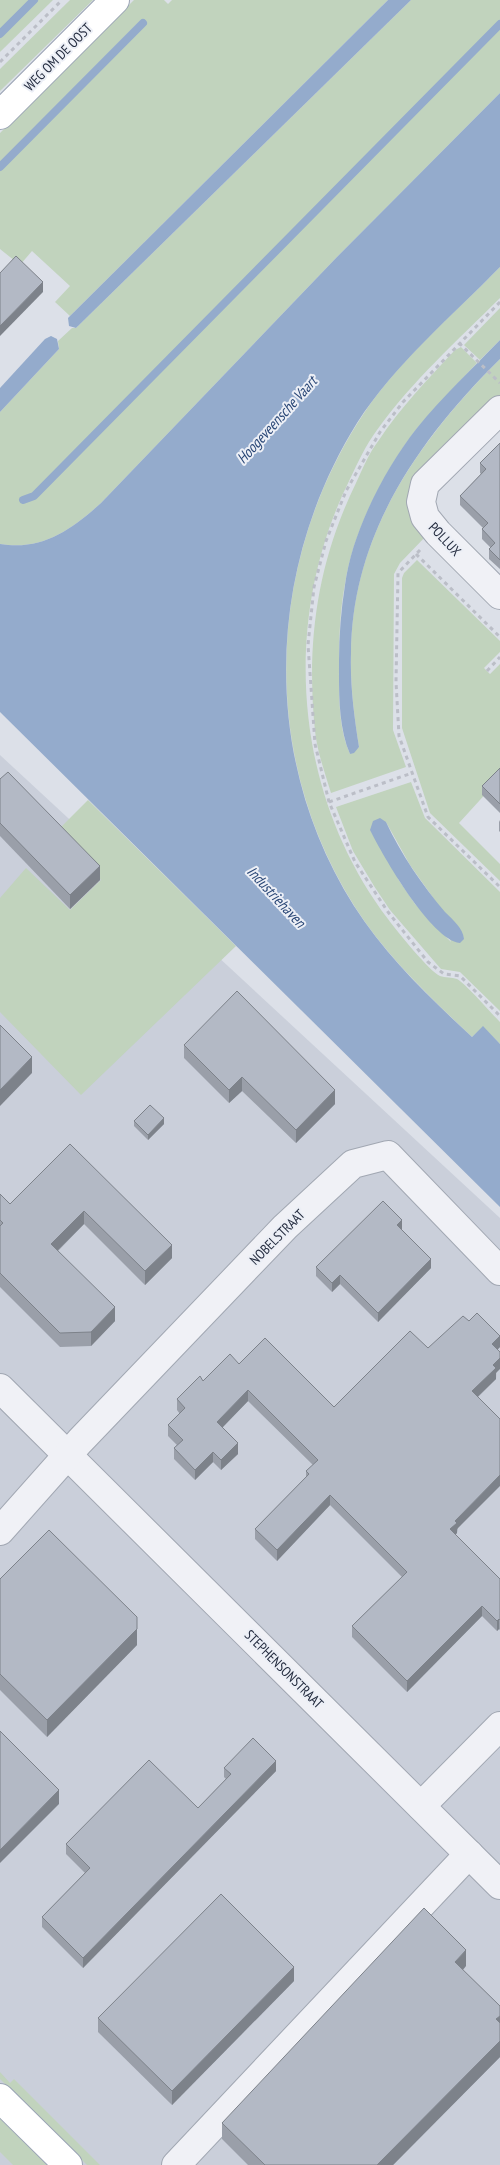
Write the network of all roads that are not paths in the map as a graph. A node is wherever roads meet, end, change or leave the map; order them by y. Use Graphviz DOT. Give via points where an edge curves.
graph roads {
  1 [pos="115,0"];
  2 [pos="0,114"];
  3 [pos="500,410"];
  4 [pos="500,594"];
  5 [pos="500,1271"];
  6 [pos="0,1388"];
  7 [pos="68,1454"];
  8 [pos="0,1532"];
  9 [pos="500,1726"];
  10 [pos="421,1806"];
  11 [pos="469,1854"];
  12 [pos="500,1885"];
  13 [pos="0,2098"];
  14 [pos="68,2165"];
  15 [pos="176,2165"];
  1 -- 2 [label="main road, WEG OM DE OOST"];
  3 -- 4 [label="street, POLLUX" via="426,484 421,502 425,518"];
  5 -- 7 [label="street, NOBELSTRAAT" via="388,1155 353,1164 285,1227"];
  6 -- 7 [label="street, STEPHENSONSTRAAT"];
  7 -- 8 [label="street"];
  7 -- 10 [label="street, STEPHENSONSTRAAT"];
  9 -- 10 [label="street"];
  10 -- 11 [label="street, STEPHENSONSTRAAT"];
  11 -- 12 [label="street, STEPHENSONSTRAAT"];
  11 -- 15 [label="street"];
  13 -- 14 [label="main road"];
}
